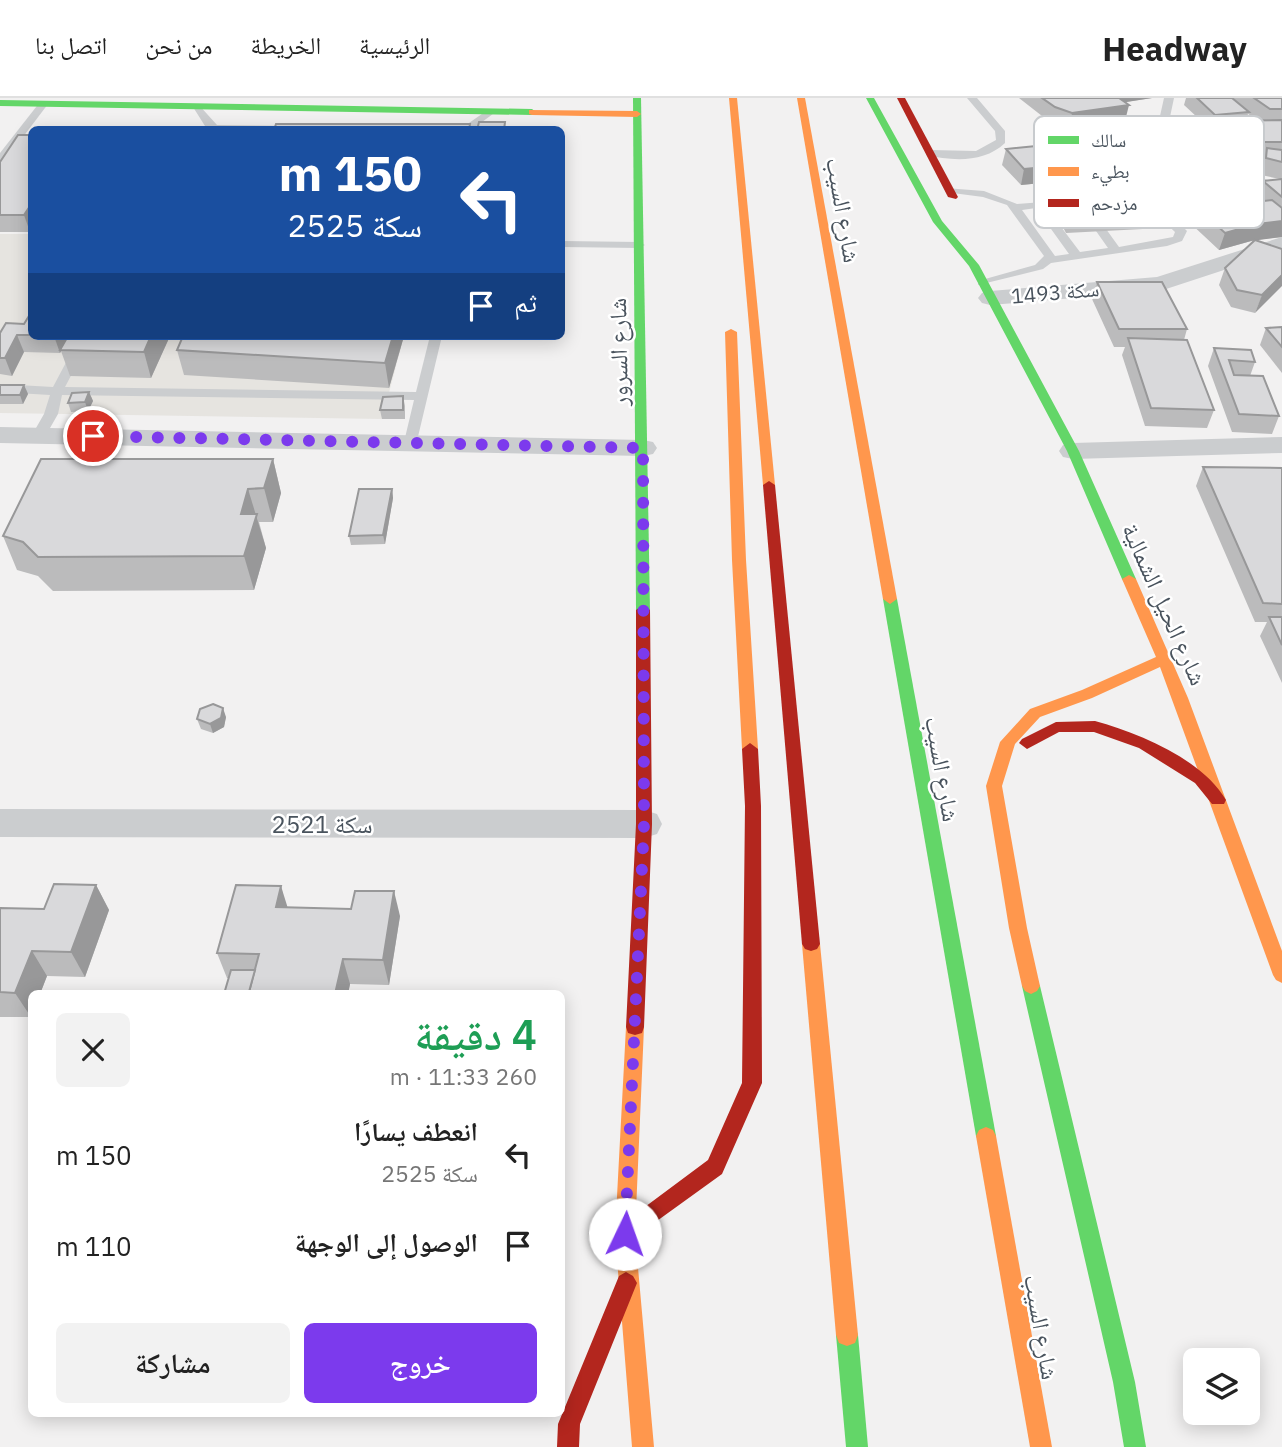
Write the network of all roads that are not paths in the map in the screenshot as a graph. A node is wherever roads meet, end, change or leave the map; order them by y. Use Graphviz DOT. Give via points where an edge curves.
graph roads {
  1 [pos="733,98"];
  2 [pos="801,98"];
  3 [pos="870,98"];
  4 [pos="901,98"];
  5 [pos="972,98"];
  6 [pos="1169,98"];
  7 [pos="46,101"];
  8 [pos="0,103"];
  9 [pos="637,106"];
  10 [pos="910,106"];
  11 [pos="198,107"];
  12 [pos="492,111"];
  13 [pos="1165,116"];
  14 [pos="212,126"];
  15 [pos="470,126"];
  16 [pos="1282,129"];
  17 [pos="1264,130"];
  18 [pos="888,133"];
  19 [pos="930,153"];
  20 [pos="739,159"];
  21 [pos="0,160"];
  22 [pos="1264,182"];
  23 [pos="1282,187"];
  24 [pos="949,190"];
  25 [pos="1034,205"];
  26 [pos="1016,207"];
  27 [pos="959,209"];
  28 [pos="1056,228"];
  29 [pos="1177,228"];
  30 [pos="968,231"];
  31 [pos="1102,231"];
  32 [pos="729,234"];
  33 [pos="565,244"];
  34 [pos="1282,244"];
  35 [pos="639,245"];
  36 [pos="1116,251"];
  37 [pos="1077,256"];
  38 [pos="1048,260"];
  39 [pos="974,265"];
  40 [pos="986,290"];
  41 [pos="730,311"];
  42 [pos="84,340"];
  43 [pos="435,340"];
  44 [pos="0,388"];
  45 [pos="57,391"];
  46 [pos="421,396"];
  47 [pos="0,435"];
  48 [pos="40,435"];
  49 [pos="411,442"];
  50 [pos="1282,445"];
  51 [pos="643,448"];
  52 [pos="1073,451"];
  53 [pos="1165,659"];
  54 [pos="994,786"];
  55 [pos="1218,800"];
  56 [pos="0,823"];
  57 [pos="644,824"];
  58 [pos="1282,975"];
  59 [pos="625,1234"];
  60 [pos="628,1278"];
  61 [pos="568,1447"];
  62 [pos="643,1447"];
  63 [pos="857,1447"];
  64 [pos="1041,1447"];
  65 [pos="1135,1447"];
  1 -- 20 [label="main road"];
  2 -- 64 [label="main road, شارع السيب"];
  3 -- 18 [label="main road, شارع الحيل الشمالية"];
  4 -- 10 [label="main road"];
  5 -- 19 [label="lane" via="1000,131 1001,141 991,150 973,155"];
  6 -- 13 [label="lane"];
  7 -- 8 [label="main road"];
  7 -- 11 [label="main road"];
  7 -- 21 [label="lane"];
  9 -- 12 [label="main road"];
  9 -- 35 [label="main road, شارع السرور"];
  10 -- 19 [label="main road"];
  11 -- 12 [label="main road"];
  11 -- 14 [label="lane"];
  12 -- 15 [label="lane"];
  16 -- 17 [label="lane"];
  18 -- 19 [label="main road"];
  18 -- 39 [label="main road, شارع الحيل الشمالية" via="938,222"];
  19 -- 24 [label="main road"];
  20 -- 32 [label="main road"];
  20 -- 63 [label="main road"];
  22 -- 23 [label="lane"];
  24 -- 26 [label="lane" via="995,197"];
  24 -- 27 [label="main road"];
  25 -- 26 [label="lane"];
  26 -- 38 [label="lane" via="1048,253"];
  28 -- 37 [label="lane"];
  29 -- 36 [label="lane" via="1181,235 1174,241 1139,242"];
  30 -- 39 [label="main road, شارع الحيل الشمالية"];
  31 -- 36 [label="lane"];
  33 -- 35 [label="lane"];
  34 -- 40 [label="street, سكة 1493" via="1160,284"];
  35 -- 51 [label="main road, شارع السرور"];
  36 -- 37 [label="lane"];
  37 -- 38 [label="lane"];
  38 -- 40 [label="lane"];
  39 -- 40 [label="main road, شارع الحيل الشمالية"];
  40 -- 52 [label="main road, شارع الحيل الشمالية"];
  41 -- 59 [label="main road" via="753,806 752,1083 715,1167"];
  42 -- 45 [label="lane"];
  43 -- 46 [label="lane"];
  44 -- 45 [label="lane"];
  45 -- 46 [label="lane"];
  45 -- 48 [label="lane"];
  46 -- 49 [label="lane"];
  47 -- 48 [label="street"];
  48 -- 49 [label="street"];
  49 -- 51 [label="street"];
  50 -- 52 [label="street"];
  51 -- 57 [label="main road, شارع السرور"];
  52 -- 53 [label="main road, شارع الحيل الشمالية"];
  53 -- 54 [label="main road" via="1035,713 1008,741"];
  53 -- 55 [label="main road, شارع الحيل الشمالية"];
  54 -- 55 [label="main road" via="1027,743 1056,727 1095,726 1144,744 1201,779"];
  54 -- 65 [label="main road" via="1018,928 1124,1382"];
  55 -- 58 [label="main road, شارع الحيل الشمالية"];
  56 -- 57 [label="street, سكة 2521"];
  57 -- 59 [label="main road, شارع السرور"];
  59 -- 60 [label="main road, شارع السرور"];
  60 -- 61 [label="main road, شارع السرور" via="569,1424"];
  60 -- 62 [label="main road, شارع السرور"];
}
